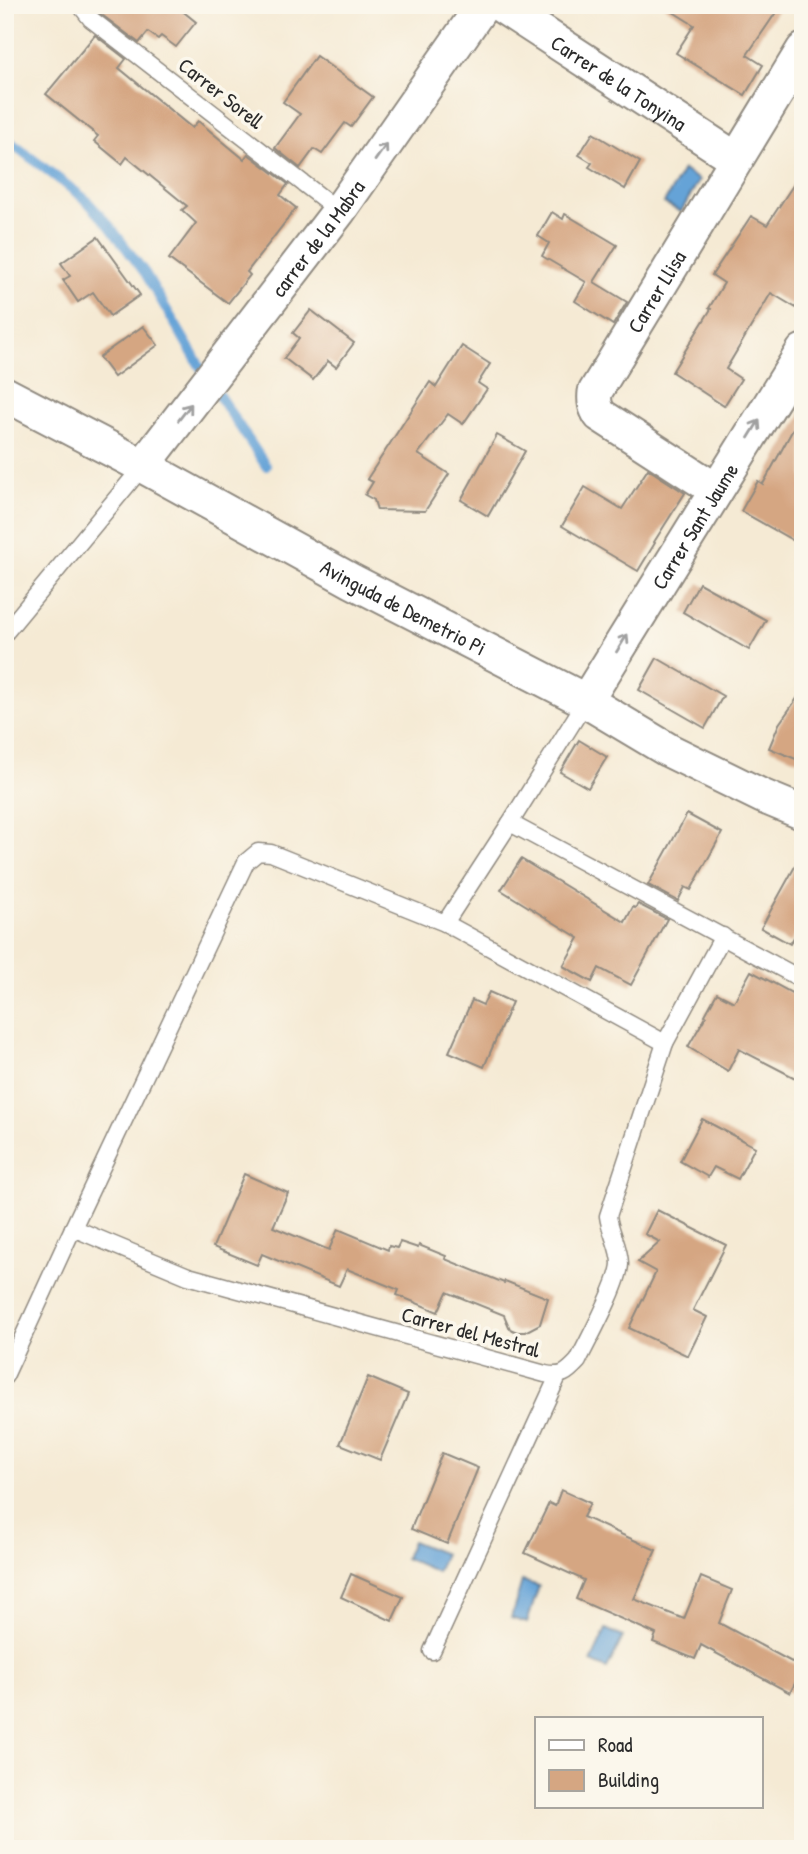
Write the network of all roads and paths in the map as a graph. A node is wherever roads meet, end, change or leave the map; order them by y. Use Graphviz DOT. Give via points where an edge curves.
graph roads {
  1 [pos="82,5"];
  2 [pos="484,5"];
  3 [pos="500,5"];
  4 [pos="803,50"];
  5 [pos="736,159"];
  6 [pos="339,211"];
  7 [pos="803,351"];
  8 [pos="5,394"];
  9 [pos="143,466"];
  10 [pos="716,490"];
  11 [pos="5,633"];
  12 [pos="586,701"];
  13 [pos="803,813"];
  14 [pos="510,823"];
  15 [pos="445,923"];
  16 [pos="723,936"];
  17 [pos="803,979"];
  18 [pos="664,1043"];
  19 [pos="73,1228"];
  20 [pos="5,1376"];
  21 [pos="558,1376"];
  22 [pos="432,1651"];
  1 -- 6 [label="lane, Carrer Sorell" via="91,19"];
  6 -- 2 [label="street, carrer de la Mabra, one-way"];
  3 -- 5 [label="street, Carrer de la Tonyina"];
  4 -- 5 [label="street, Carrer Llisa"];
  5 -- 10 [label="street, Carrer Llisa" via="595,392 594,401 600,415"];
  9 -- 6 [label="street, carrer de la Mabra, one-way"];
  10 -- 7 [label="street, Carrer Sant Jaume, one-way"];
  8 -- 9 [label="street, Avinguda de Demetrio Pi"];
  9 -- 11 [label="lane"];
  9 -- 12 [label="street, Avinguda de Demetrio Pi" via="352,581"];
  12 -- 10 [label="street, Carrer Sant Jaume, one-way"];
  12 -- 13 [label="street, Avinguda de Demetrio Pi" via="668,750"];
  12 -- 14 [label="lane"];
  14 -- 15 [label="lane"];
  14 -- 16 [label="lane"];
  15 -- 18 [label="lane"];
  15 -- 19 [label="lane" via="271,853 258,852 246,862"];
  16 -- 17 [label="lane"];
  16 -- 18 [label="lane, Carrer del Mestral"];
  18 -- 21 [label="lane, Carrer del Mestral" via="608,1216 620,1264 617,1279 578,1361"];
  19 -- 20 [label="lane"];
  19 -- 21 [label="lane, Carrer del Mestral" via="188,1276"];
  21 -- 22 [label="lane"];
}
